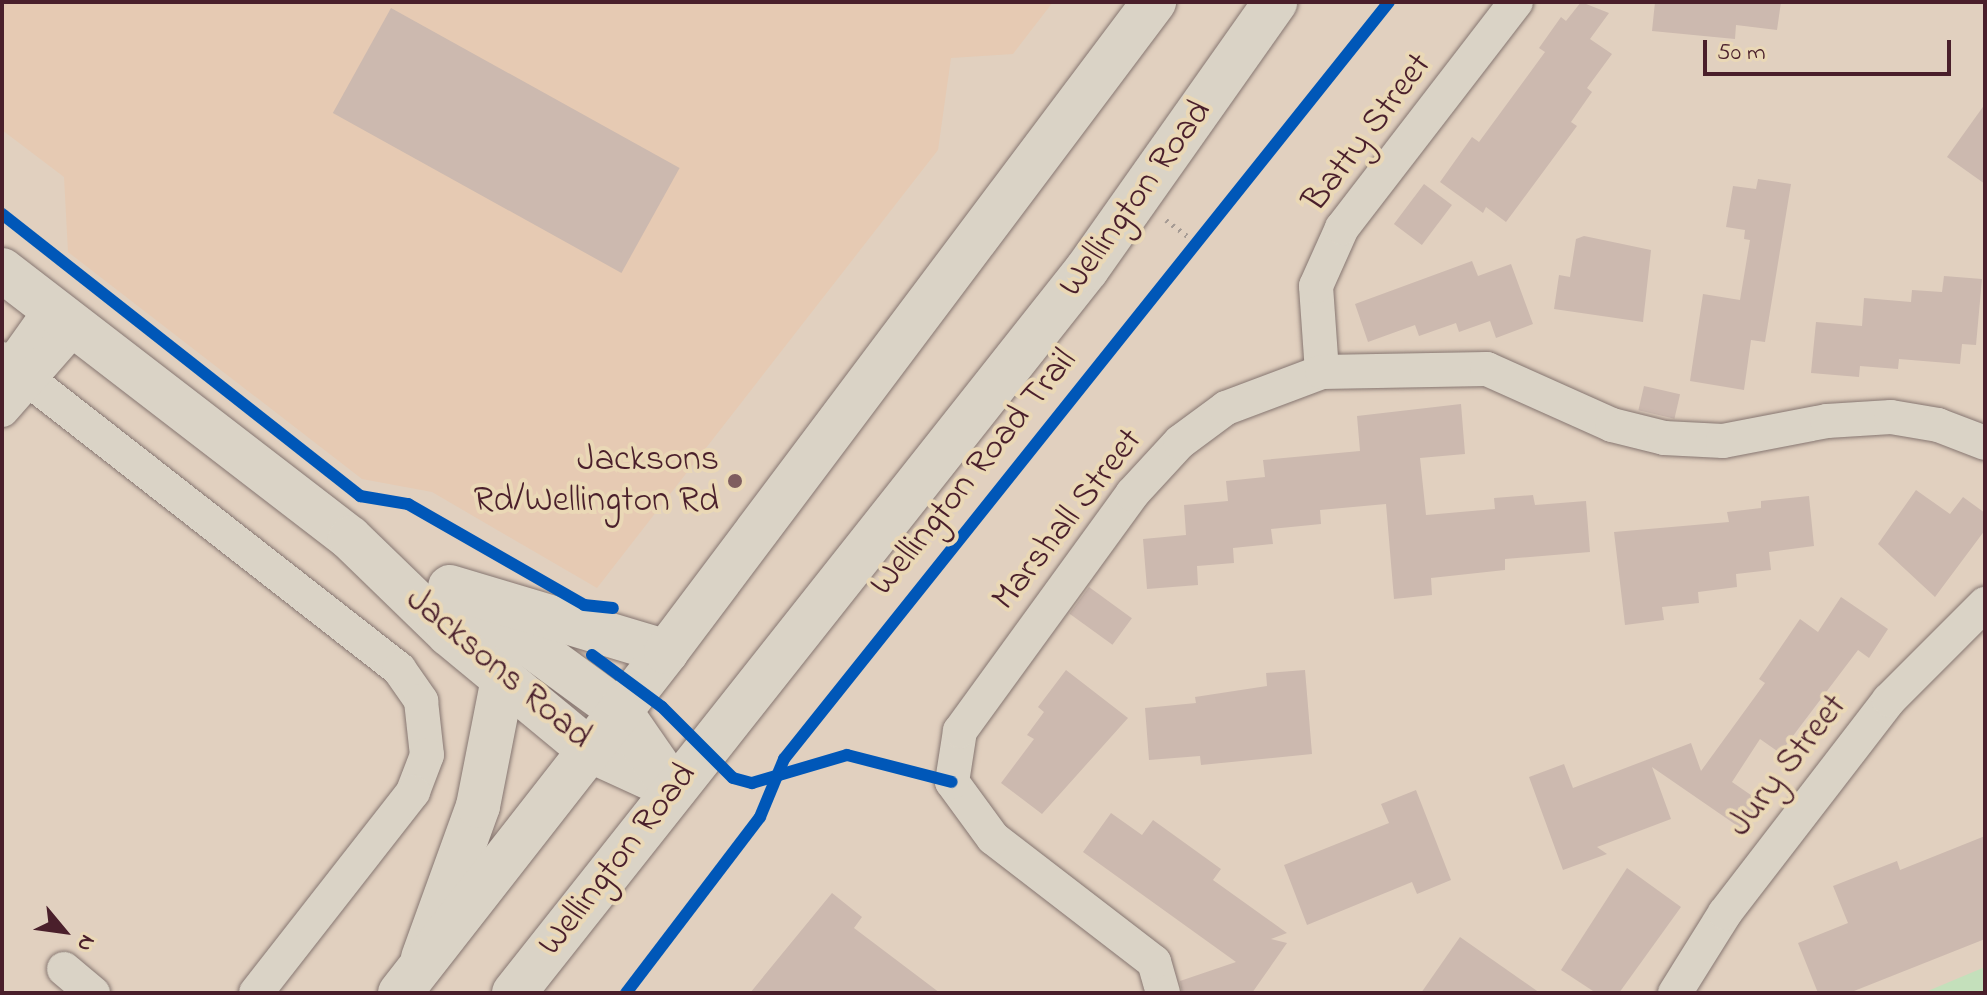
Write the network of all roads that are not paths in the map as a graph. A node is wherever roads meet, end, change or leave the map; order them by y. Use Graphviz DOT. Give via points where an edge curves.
graph roads {
  1 [pos="1154,2"];
  2 [pos="1275,2"];
  3 [pos="1516,2"];
  4 [pos="2,270"];
  5 [pos="64,318"];
  6 [pos="11,371"];
  7 [pos="1322,372"];
  8 [pos="2,410"];
  9 [pos="1985,443"];
  10 [pos="350,538"];
  11 [pos="450,587"];
  12 [pos="1985,604"];
  13 [pos="666,652"];
  14 [pos="503,679"];
  15 [pos="620,711"];
  16 [pos="589,750"];
  17 [pos="674,789"];
  18 [pos="64,969"];
  19 [pos="409,982"];
  20 [pos="93,993"];
  21 [pos="256,993"];
  22 [pos="514,993"];
  23 [pos="1163,993"];
  24 [pos="1675,993"];
  1 -- 13 [label="main road"];
  2 -- 17 [label="main road, Wellington Road" via="1087,269"];
  3 -- 7 [label="street, Batty Street" via="1342,228 1316,286"];
  4 -- 5 [label="main road, Jacksons Road"];
  5 -- 6 [label="street"];
  5 -- 10 [label="main road, Jacksons Road"];
  6 -- 8 [label="street"];
  6 -- 21 [label="street" via="399,669 421,701 429,733 413,792"];
  7 -- 9 [label="street, Marshall Street" via="1487,369 1612,425 1664,438 1723,441 1827,421 1891,417 1938,425"];
  7 -- 23 [label="street, Marshall Street" via="1226,408 1180,442 1132,494 960,731 952,782 993,838 1154,962"];
  10 -- 11 [label="main road, Jacksons Road"];
  10 -- 14 [label="main road, Jacksons Road"];
  11 -- 13 [label="main road"];
  11 -- 15 [label="main road, Jacksons Road"];
  12 -- 24 [label="street, Jury Street" via="1889,700 1725,913"];
  13 -- 15 [label="main road"];
  14 -- 16 [label="main road, Jacksons Road"];
  14 -- 19 [label="main road" via="478,806"];
  15 -- 16 [label="main road"];
  15 -- 17 [label="main road, Jacksons Road"];
  16 -- 17 [label="main road, Jacksons Road"];
  16 -- 19 [label="main road"];
  17 -- 22 [label="main road, Wellington Road"];
  18 -- 20 [label="street"];
}
